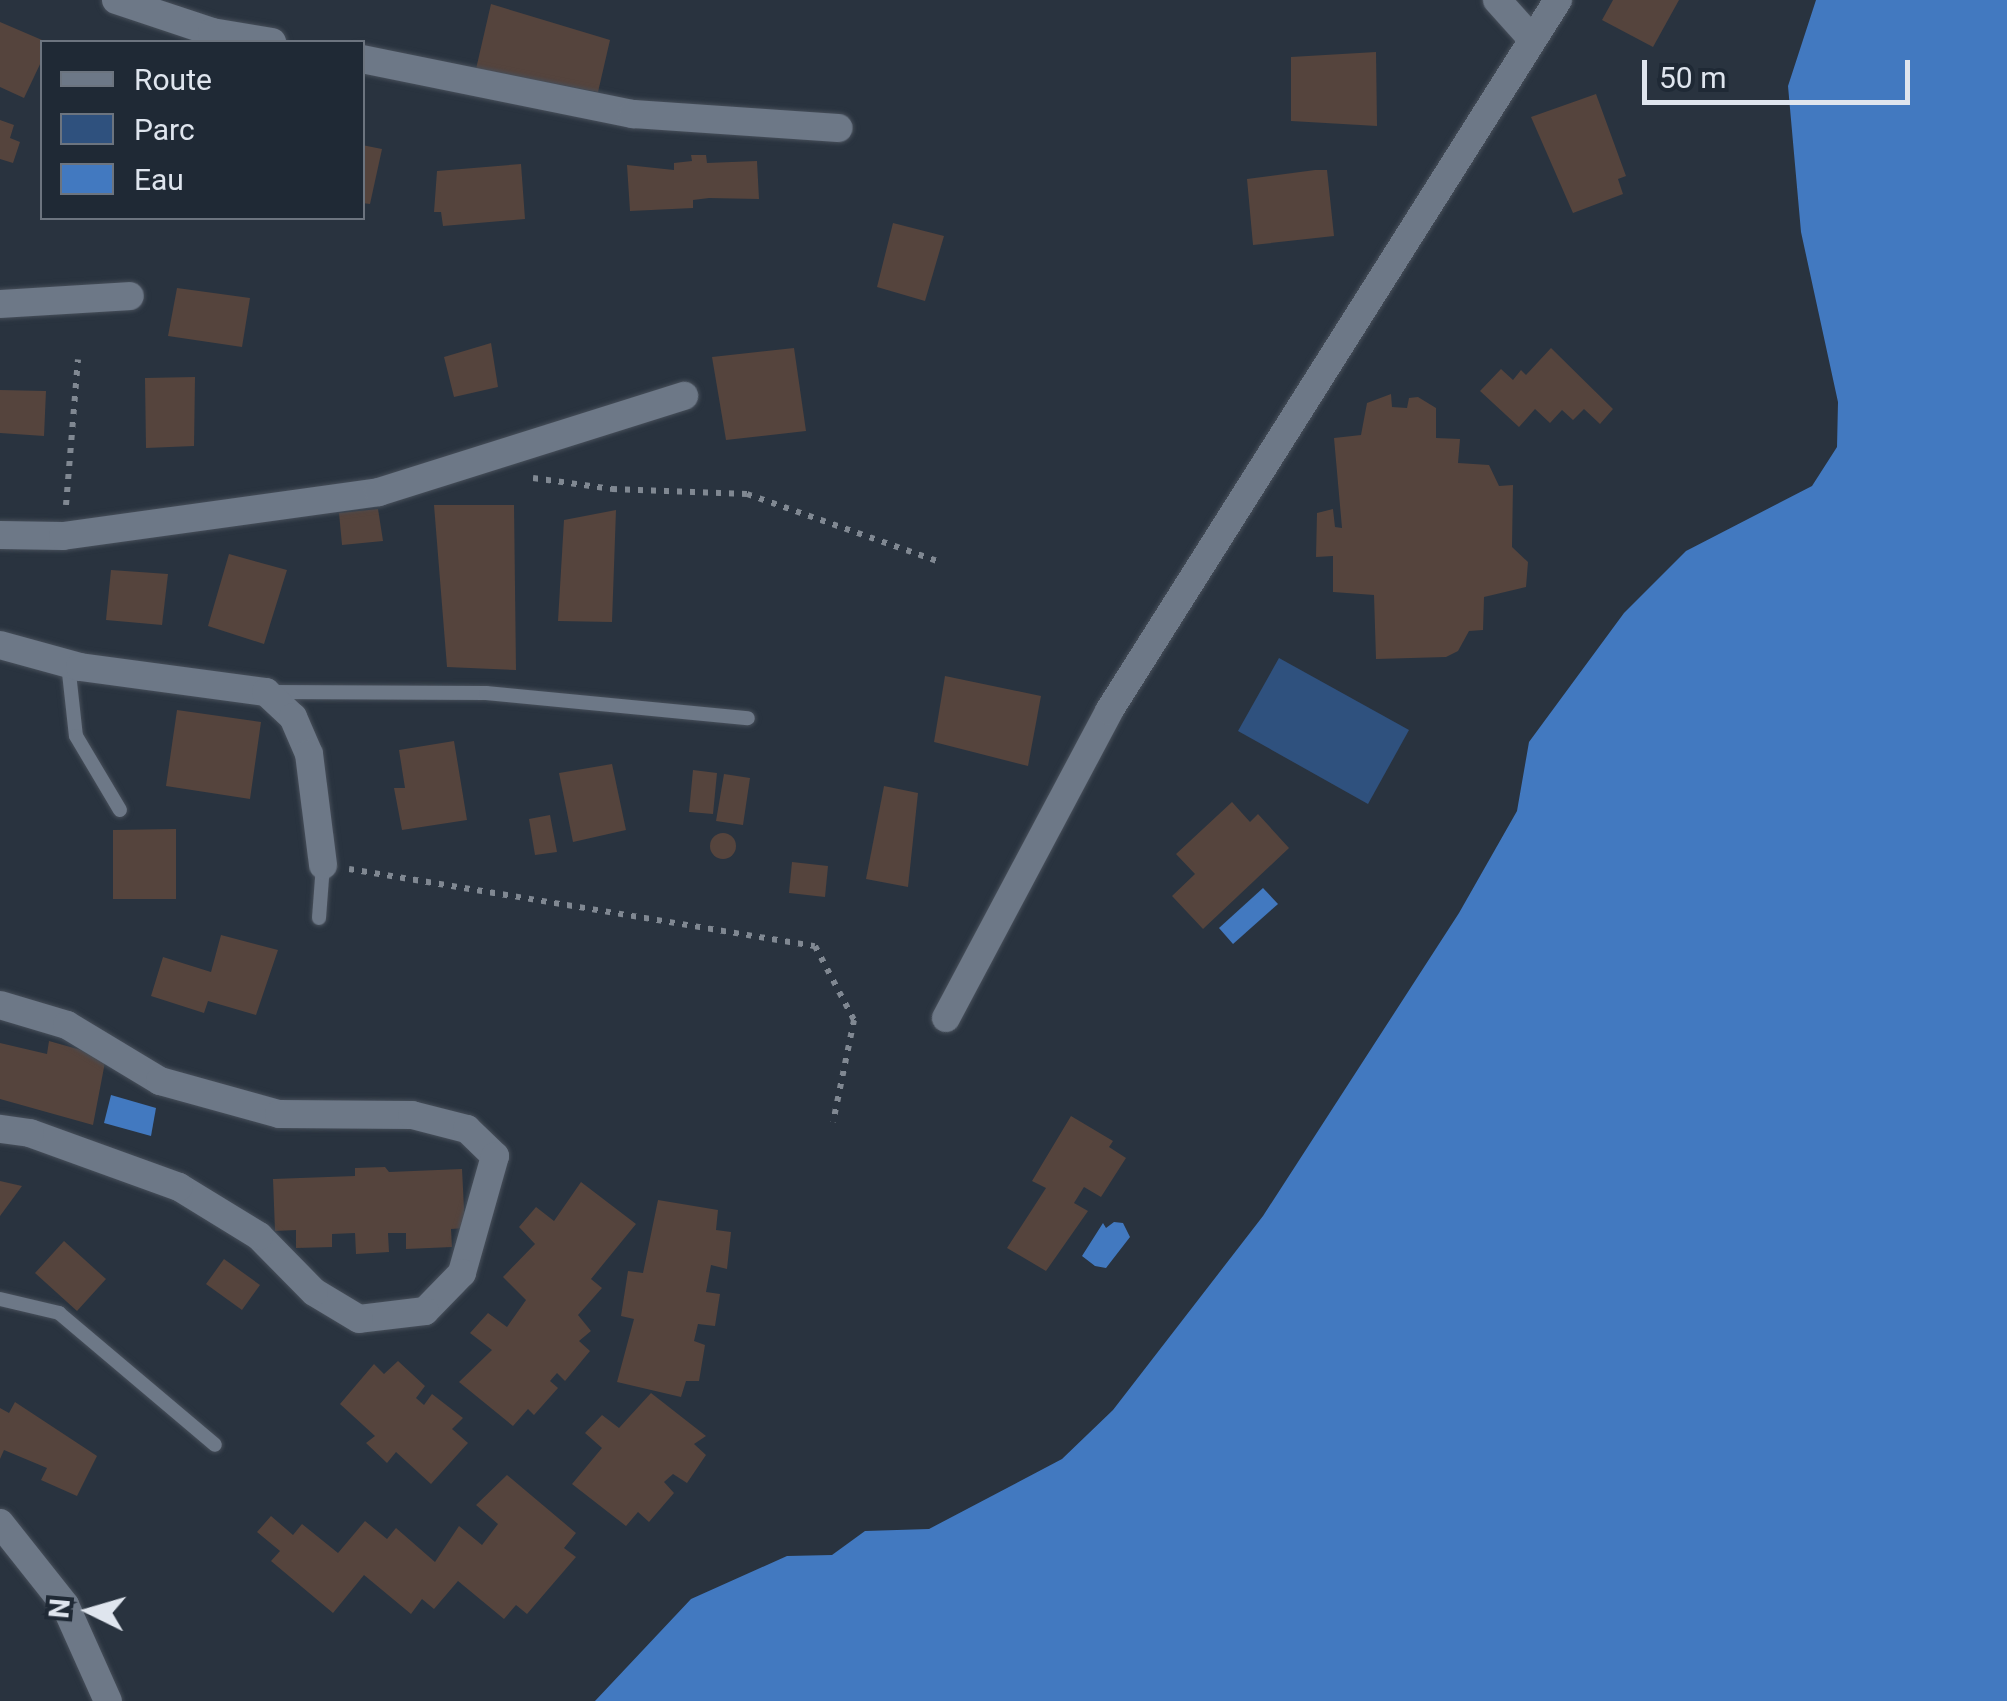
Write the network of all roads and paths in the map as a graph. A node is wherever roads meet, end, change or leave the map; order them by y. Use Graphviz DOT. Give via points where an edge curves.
graph roads {
  1 [pos="116,0"];
  2 [pos="1497,0"];
  3 [pos="1558,0"];
  4 [pos="1532,39"];
  5 [pos="260,40"];
  6 [pos="365,60"];
  7 [pos="839,128"];
  8 [pos="130,296"];
  9 [pos="0,304"];
  10 [pos="78,359"];
  11 [pos="684,396"];
  12 [pos="515,475"];
  13 [pos="0,535"];
  14 [pos="63,536"];
  15 [pos="940,562"];
  16 [pos="0,645"];
  17 [pos="68,663"];
  18 [pos="266,692"];
  19 [pos="748,718"];
  20 [pos="120,810"];
  21 [pos="323,864"];
  22 [pos="319,918"];
  23 [pos="0,1005"];
  24 [pos="946,1018"];
  25 [pos="833,1122"];
  26 [pos="0,1129"];
  27 [pos="0,1299"];
  28 [pos="216,1445"];
  29 [pos="0,1523"];
  30 [pos="108,1701"];
  1 -- 5 [label="street" via="212,32"];
  2 -- 4 [label="street"];
  3 -- 4 [label="street"];
  4 -- 24 [label="street" via="1108,712"];
  6 -- 7 [label="street" via="633,114"];
  8 -- 9 [label="street"];
  10 -- 14 [label="path"];
  11 -- 14 [label="street" via="379,492"];
  12 -- 15 [label="path" via="612,489 746,494"];
  13 -- 14 [label="street"];
  16 -- 17 [label="street"];
  17 -- 18 [label="street"];
  17 -- 20 [label="lane" via="76,736"];
  18 -- 19 [label="lane" via="486,693"];
  18 -- 21 [label="street" via="294,717 309,754"];
  21 -- 22 [label="lane"];
  21 -- 25 [label="path" via="815,946 854,1020"];
  23 -- 26 [label="street" via="67,1025 160,1081 279,1114 412,1115 467,1129 495,1156 462,1273 424,1311 360,1319 314,1292 259,1236 179,1187 30,1133"];
  27 -- 28 [label="lane" via="59,1313"];
  29 -- 30 [label="street" via="65,1605"];
}
